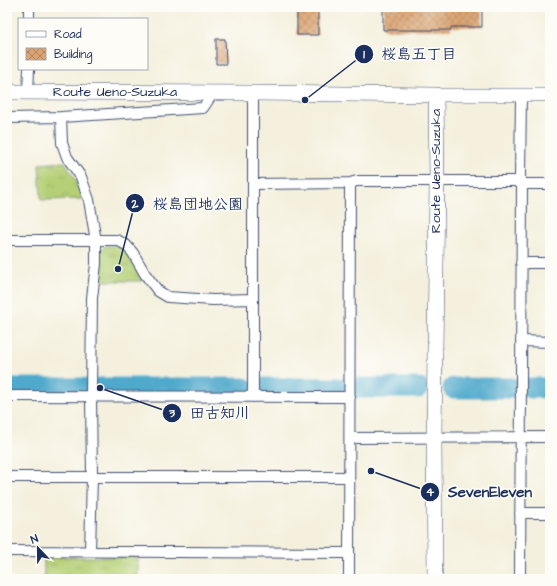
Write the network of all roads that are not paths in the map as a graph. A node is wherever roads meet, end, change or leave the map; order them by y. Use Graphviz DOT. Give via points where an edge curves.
graph roads {
  1 [pos="29,7"];
  2 [pos="29,18"];
  3 [pos="29,70"];
  4 [pos="7,92"];
  5 [pos="28,92"];
  6 [pos="213,93"];
  7 [pos="253,93"];
  8 [pos="521,95"];
  9 [pos="550,95"];
  10 [pos="436,96"];
  11 [pos="61,117"];
  12 [pos="7,118"];
  13 [pos="437,181"];
  14 [pos="350,183"];
  15 [pos="253,184"];
  16 [pos="522,184"];
  17 [pos="550,184"];
  18 [pos="7,240"];
  19 [pos="96,241"];
  20 [pos="521,263"];
  21 [pos="550,263"];
  22 [pos="253,299"];
  23 [pos="521,341"];
  24 [pos="550,342"];
  25 [pos="7,396"];
  26 [pos="91,396"];
  27 [pos="253,397"];
  28 [pos="350,397"];
  29 [pos="521,437"];
  30 [pos="550,437"];
  31 [pos="350,438"];
  32 [pos="434,438"];
  33 [pos="349,476"];
  34 [pos="7,477"];
  35 [pos="92,477"];
  36 [pos="520,513"];
  37 [pos="550,513"];
  38 [pos="7,551"];
  39 [pos="90,551"];
  40 [pos="349,553"];
  41 [pos="349,579"];
  42 [pos="435,579"];
  43 [pos="520,579"];
  1 -- 2 [label="street"];
  3 -- 5 [label="street"];
  4 -- 5 [label="main road, Route Ueno-Suzuka"];
  5 -- 6 [label="main road, Route Ueno-Suzuka"];
  6 -- 7 [label="main road, Route Ueno-Suzuka"];
  6 -- 11 [label="street" via="203,108"];
  7 -- 10 [label="main road, Route Ueno-Suzuka"];
  7 -- 15 [label="street"];
  8 -- 9 [label="street"];
  8 -- 10 [label="street"];
  8 -- 16 [label="street"];
  10 -- 13 [label="main road, Route Ueno-Suzuka"];
  11 -- 12 [label="street"];
  11 -- 19 [label="street" via="62,143 67,157 81,177 89,200"];
  13 -- 14 [label="street"];
  13 -- 16 [label="street" via="515,181"];
  13 -- 32 [label="main road, Route Ueno-Suzuka"];
  14 -- 15 [label="street"];
  14 -- 28 [label="street"];
  15 -- 22 [label="street"];
  16 -- 17 [label="street"];
  16 -- 20 [label="street"];
  18 -- 19 [label="street"];
  19 -- 22 [label="street" via="117,240 126,245 158,291 168,298"];
  19 -- 26 [label="street" via="92,298"];
  20 -- 21 [label="street"];
  20 -- 23 [label="street"];
  22 -- 27 [label="street"];
  23 -- 24 [label="street"];
  23 -- 29 [label="street"];
  25 -- 26 [label="street"];
  26 -- 27 [label="street"];
  26 -- 35 [label="street"];
  27 -- 28 [label="street"];
  28 -- 31 [label="street"];
  29 -- 30 [label="street"];
  29 -- 32 [label="street"];
  29 -- 36 [label="street"];
  31 -- 32 [label="street"];
  31 -- 33 [label="street"];
  32 -- 42 [label="main road, Route Ueno-Suzuka"];
  33 -- 35 [label="street"];
  33 -- 40 [label="street"];
  34 -- 35 [label="street"];
  35 -- 39 [label="street"];
  36 -- 37 [label="street"];
  36 -- 43 [label="street"];
  38 -- 39 [label="street"];
  39 -- 40 [label="street"];
  40 -- 41 [label="street"];
}
